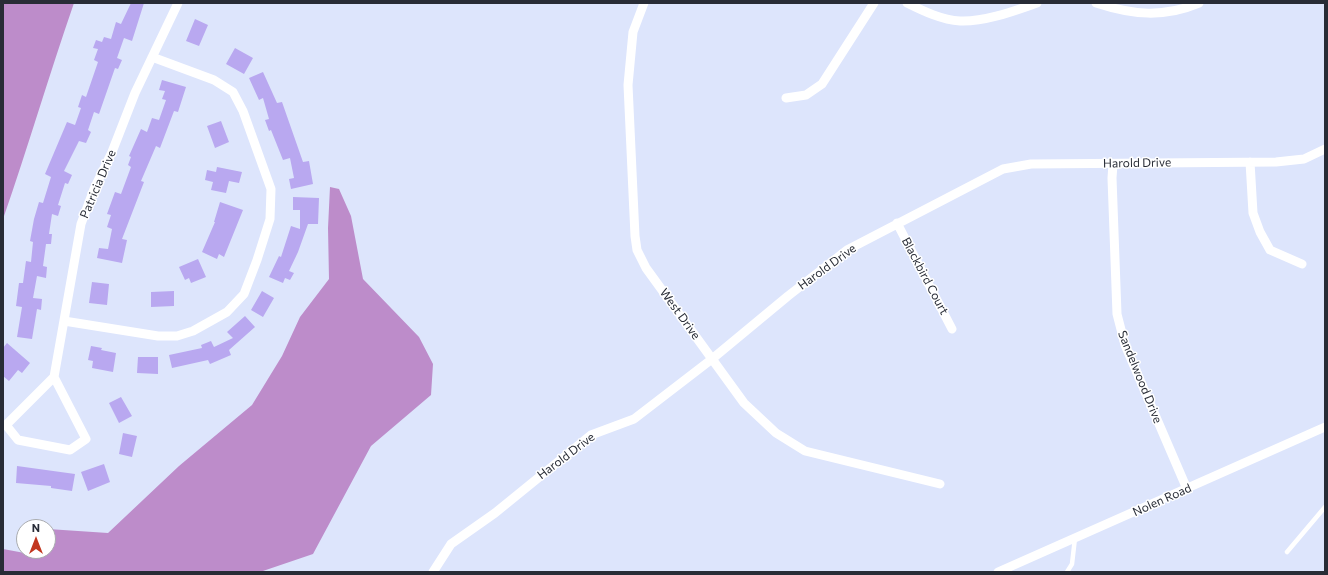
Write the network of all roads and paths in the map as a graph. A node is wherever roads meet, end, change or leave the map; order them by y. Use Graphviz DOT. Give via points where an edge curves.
graph roads {
  1 [pos="178,3"];
  2 [pos="644,3"];
  3 [pos="874,3"];
  4 [pos="907,3"];
  5 [pos="1037,3"];
  6 [pos="1096,3"];
  7 [pos="1199,3"];
  8 [pos="152,57"];
  9 [pos="786,98"];
  10 [pos="1325,149"];
  11 [pos="1250,162"];
  12 [pos="1113,164"];
  13 [pos="897,223"];
  14 [pos="1302,264"];
  15 [pos="64,321"];
  16 [pos="952,329"];
  17 [pos="712,359"];
  18 [pos="54,376"];
  19 [pos="1325,427"];
  20 [pos="940,484"];
  21 [pos="1187,489"];
  22 [pos="1325,507"];
  23 [pos="1075,538"];
  24 [pos="1287,552"];
  25 [pos="433,572"];
  26 [pos="998,572"];
  27 [pos="1067,572"];
  1 -- 8 [label="street, Patricia Drive"];
  2 -- 17 [label="street, West Drive" via="633,32 628,85 637,250 646,268"];
  3 -- 9 [label="street" via="822,84 806,96"];
  4 -- 5 [label="street" via="934,15 960,21 999,15"];
  6 -- 7 [label="street" via="1120,11 1170,13"];
  8 -- 15 [label="street, Patricia Drive" via="81,224"];
  8 -- 15 [label="street" via="214,80 232,92 243,111 271,189 270,219 257,260 244,294 227,312 193,331 177,336 158,336"];
  10 -- 11 [label="street, Harold Drive" via="1304,159"];
  11 -- 12 [label="street, Harold Drive"];
  11 -- 14 [label="street" via="1253,213 1260,232 1270,250"];
  12 -- 13 [label="street, Harold Drive" via="1031,164 1003,169"];
  12 -- 21 [label="street, Sandelwood Drive" via="1119,326"];
  13 -- 16 [label="street, Blackbird Court"];
  13 -- 17 [label="street, Harold Drive" via="847,250"];
  15 -- 18 [label="street, Patricia Drive"];
  17 -- 20 [label="street, West Drive" via="744,403 762,422 805,451"];
  17 -- 25 [label="street, Harold Drive" via="634,419 591,434 495,512 451,544"];
  18 -- 18 [label="street" via="86,439 70,450 18,440 6,425"];
  19 -- 21 [label="street, Nolen Road"];
  21 -- 23 [label="street, Nolen Road"];
  22 -- 24 [label="lane"];
  23 -- 26 [label="street, Nolen Road"];
  23 -- 27 [label="lane" via="1072,564"];
}
